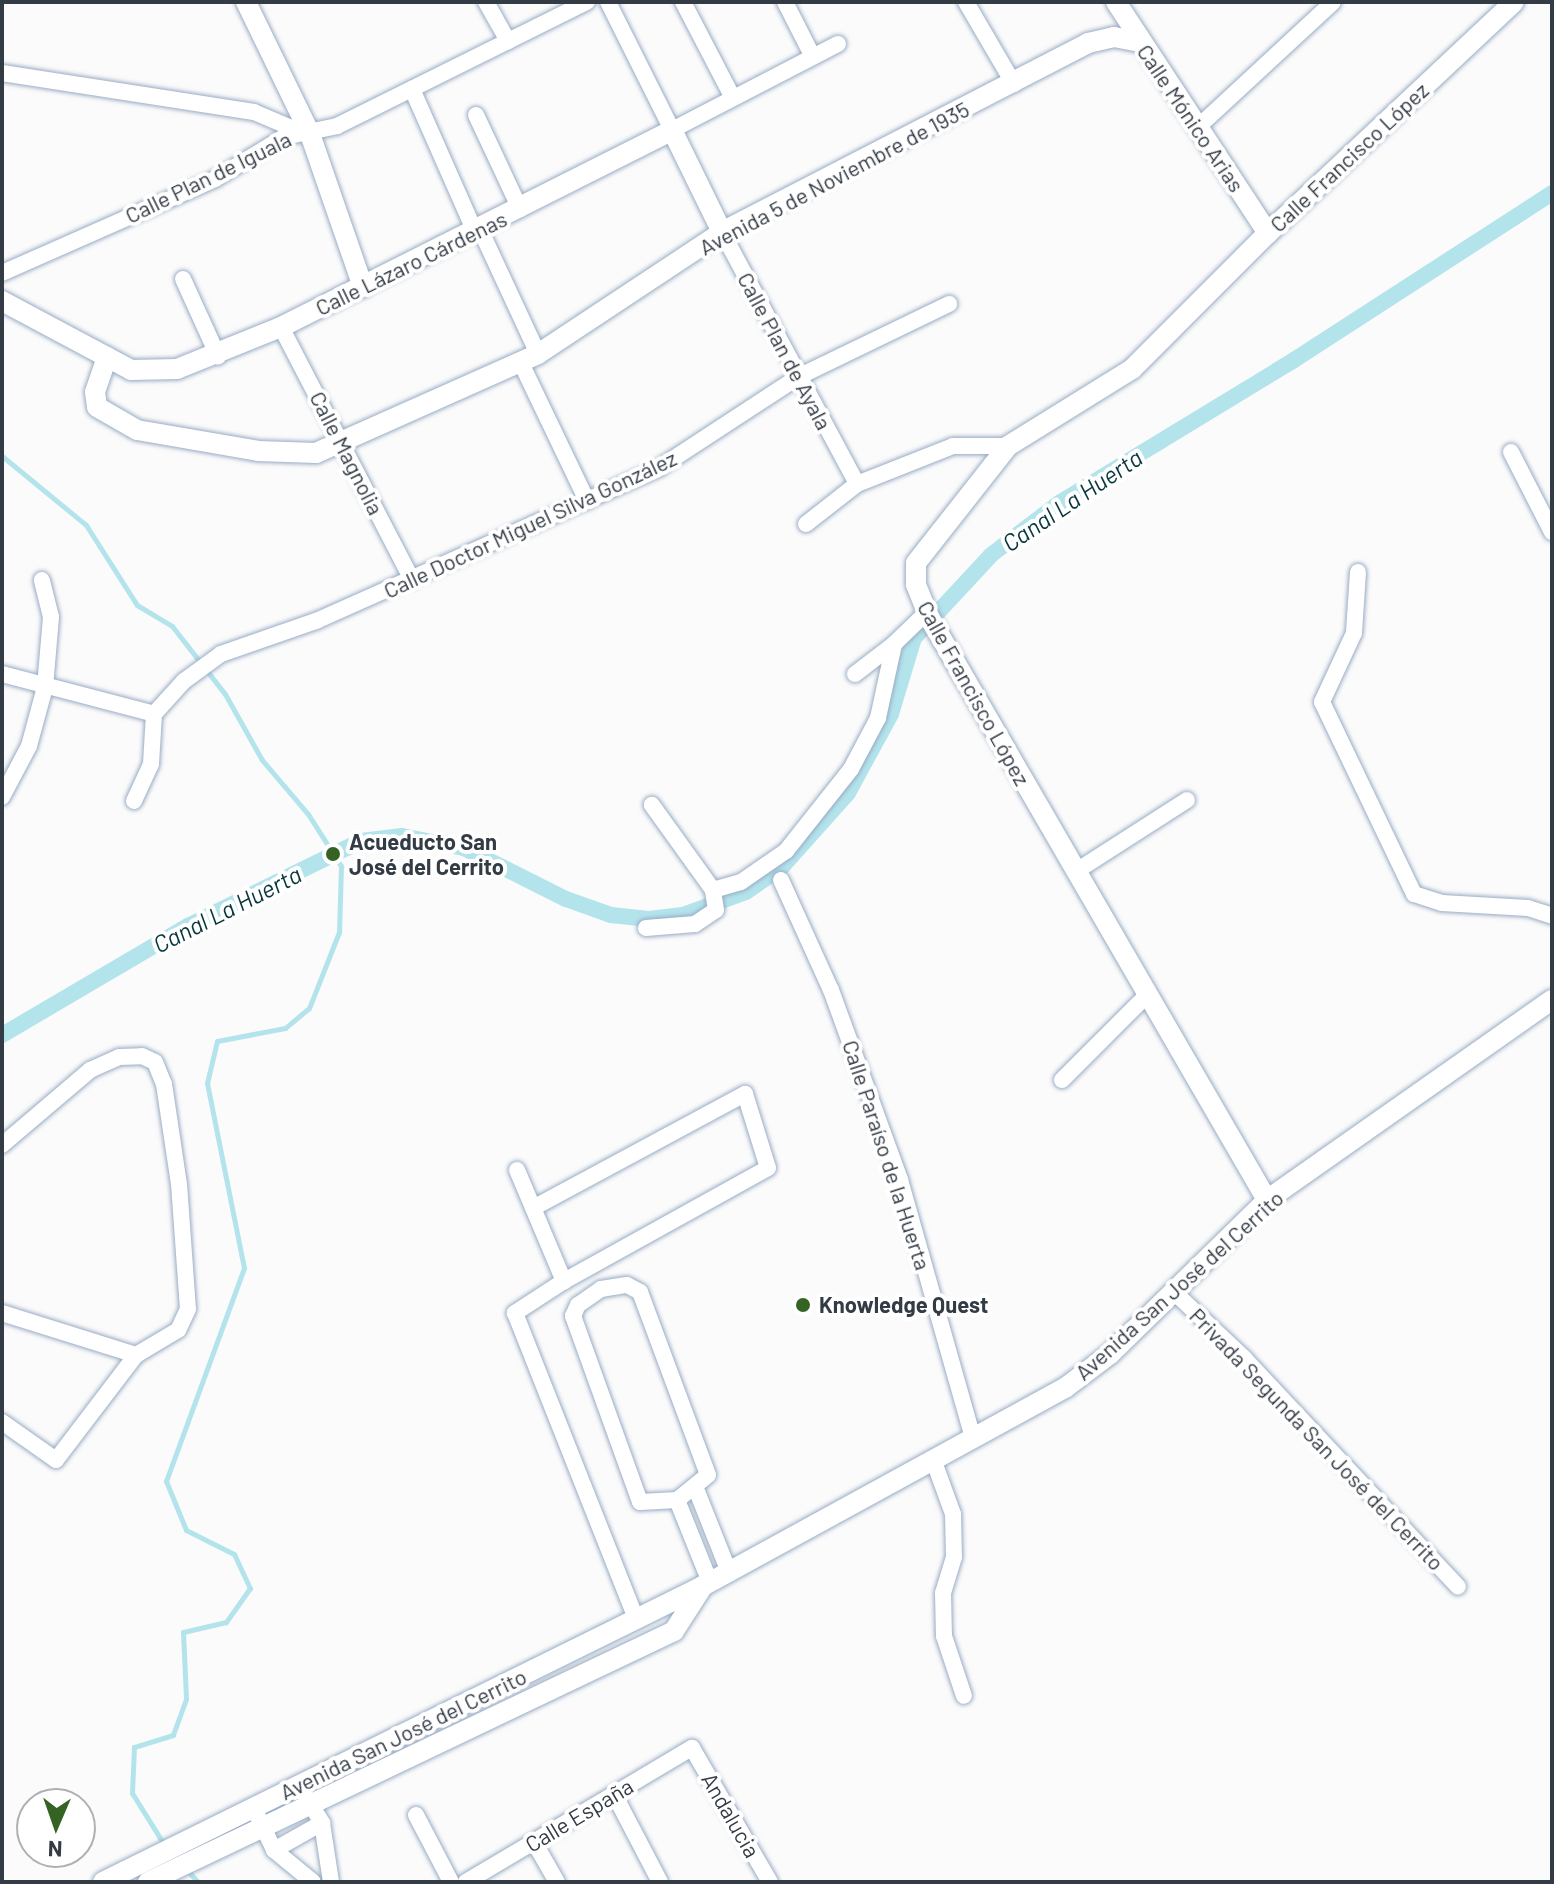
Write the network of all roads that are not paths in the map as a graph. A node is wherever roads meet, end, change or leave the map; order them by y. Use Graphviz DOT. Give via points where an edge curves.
graph roads {
  1 [pos="246,2"];
  2 [pos="486,2"];
  3 [pos="587,2"];
  4 [pos="608,2"];
  5 [pos="683,2"];
  6 [pos="785,2"];
  7 [pos="966,2"];
  8 [pos="1116,2"];
  9 [pos="1333,2"];
  10 [pos="1514,2"];
  11 [pos="508,41"];
  12 [pos="1139,42"];
  13 [pos="838,44"];
  14 [pos="812,55"];
  15 [pos="2,73"];
  16 [pos="1014,84"];
  17 [pos="412,89"];
  18 [pos="733,98"];
  19 [pos="476,115"];
  20 [pos="1197,128"];
  21 [pos="672,130"];
  22 [pos="305,133"];
  23 [pos="520,209"];
  24 [pos="478,230"];
  25 [pos="722,232"];
  26 [pos="1268,233"];
  27 [pos="2,273"];
  28 [pos="183,279"];
  29 [pos="363,287"];
  30 [pos="2,301"];
  31 [pos="949,304"];
  32 [pos="281,327"];
  33 [pos="218,356"];
  34 [pos="107,357"];
  35 [pos="530,358"];
  36 [pos="798,377"];
  37 [pos="343,444"];
  38 [pos="1008,446"];
  39 [pos="1511,452"];
  40 [pos="857,484"];
  41 [pos="587,501"];
  42 [pos="806,524"];
  43 [pos="1552,532"];
  44 [pos="1358,572"];
  45 [pos="42,580"];
  46 [pos="412,580"];
  47 [pos="929,617"];
  48 [pos="894,644"];
  49 [pos="2,674"];
  50 [pos="855,674"];
  51 [pos="45,687"];
  52 [pos="154,714"];
  53 [pos="2,797"];
  54 [pos="1187,800"];
  55 [pos="134,801"];
  56 [pos="652,805"];
  57 [pos="1075,872"];
  58 [pos="781,880"];
  59 [pos="715,900"];
  60 [pos="1552,916"];
  61 [pos="646,928"];
  62 [pos="1146,996"];
  63 [pos="1552,1000"];
  64 [pos="1062,1080"];
  65 [pos="2,1145"];
  66 [pos="517,1170"];
  67 [pos="1267,1200"];
  68 [pos="533,1208"];
  69 [pos="564,1281"];
  70 [pos="1175,1293"];
  71 [pos="2,1313"];
  72 [pos="136,1355"];
  73 [pos="2,1422"];
  74 [pos="973,1438"];
  75 [pos="933,1459"];
  76 [pos="696,1489"];
  77 [pos="677,1500"];
  78 [pos="729,1572"];
  79 [pos="707,1584"];
  80 [pos="1458,1587"];
  81 [pos="663,1606"];
  82 [pos="636,1619"];
  83 [pos="674,1631"];
  84 [pos="964,1696"];
  85 [pos="692,1748"];
  86 [pos="614,1794"];
  87 [pos="303,1795"];
  88 [pos="416,1815"];
  89 [pos="258,1817"];
  90 [pos="322,1823"];
  91 [pos="534,1842"];
  92 [pos="274,1850"];
  93 [pos="161,1864"];
  94 [pos="103,1882"];
  95 [pos="148,1882"];
  96 [pos="313,1882"];
  97 [pos="331,1882"];
  98 [pos="451,1882"];
  99 [pos="466,1882"];
  100 [pos="557,1882"];
  101 [pos="660,1882"];
  102 [pos="770,1882"];
  1 -- 22 [label="street"];
  2 -- 11 [label="street"];
  3 -- 11 [label="street, Calle Plan de Iguala"];
  4 -- 21 [label="street, Calle Plan de Ayala"];
  5 -- 18 [label="street"];
  6 -- 14 [label="street"];
  7 -- 16 [label="street"];
  8 -- 12 [label="street, Calle Mónico Arias"];
  9 -- 20 [label="street"];
  10 -- 26 [label="street, Calle Francisco López"];
  11 -- 17 [label="street, Calle Plan de Iguala"];
  12 -- 16 [label="street, Avenida 5 de Noviembre de 1935" via="1114,37 1088,43"];
  12 -- 20 [label="street, Calle Mónico Arias"];
  13 -- 14 [label="street, Calle Lázaro Cárdenas"];
  14 -- 18 [label="street, Calle Lázaro Cárdenas"];
  15 -- 22 [label="street" via="254,112"];
  16 -- 25 [label="street, Avenida 5 de Noviembre de 1935"];
  17 -- 22 [label="street, Calle Plan de Iguala" via="337,126"];
  17 -- 24 [label="street"];
  18 -- 21 [label="street, Calle Lázaro Cárdenas"];
  19 -- 23 [label="street"];
  20 -- 26 [label="street, Calle Mónico Arias"];
  21 -- 23 [label="street, Calle Lázaro Cárdenas"];
  21 -- 25 [label="street, Calle Plan de Ayala"];
  22 -- 27 [label="street, Calle Plan de Iguala" via="215,179"];
  22 -- 29 [label="street"];
  23 -- 24 [label="street, Calle Lázaro Cárdenas"];
  24 -- 29 [label="street, Calle Lázaro Cárdenas"];
  24 -- 35 [label="street"];
  25 -- 35 [label="street, Avenida 5 de Noviembre de 1935"];
  25 -- 36 [label="street, Calle Plan de Ayala"];
  26 -- 38 [label="street, Calle Francisco López" via="1132,369"];
  28 -- 33 [label="street"];
  29 -- 32 [label="street, Calle Lázaro Cárdenas"];
  30 -- 34 [label="street, Calle Lázaro Cárdenas"];
  31 -- 36 [label="street, Calle Doctor Miguel Silva González"];
  32 -- 33 [label="street, Calle Lázaro Cárdenas"];
  32 -- 37 [label="street, Calle Magnolia"];
  33 -- 34 [label="street, Calle Lázaro Cárdenas" via="151,373 131,370"];
  34 -- 37 [label="street, Avenida 5 de Noviembre de 1935" via="95,392 97,407 137,430 258,451 316,453"];
  35 -- 37 [label="street, Avenida 5 de Noviembre de 1935"];
  35 -- 41 [label="street"];
  36 -- 40 [label="street, Calle Plan de Ayala"];
  36 -- 41 [label="street, Calle Doctor Miguel Silva González" via="659,468"];
  37 -- 46 [label="street, Calle Magnolia"];
  38 -- 40 [label="street" via="953,446"];
  38 -- 47 [label="street, Calle Francisco López" via="916,563 916,584"];
  39 -- 43 [label="street"];
  40 -- 42 [label="street"];
  41 -- 46 [label="street, Calle Doctor Miguel Silva González"];
  44 -- 60 [label="street" via="1354,633 1322,702 1414,894 1442,903 1528,908"];
  45 -- 51 [label="street" via="51,617"];
  46 -- 52 [label="street, Calle Doctor Miguel Silva González" via="221,654 184,681"];
  47 -- 48 [label="street"];
  47 -- 57 [label="street, Calle Francisco López"];
  48 -- 50 [label="street"];
  48 -- 59 [label="street" via="878,718 851,769 786,851"];
  49 -- 51 [label="street"];
  51 -- 52 [label="street"];
  51 -- 53 [label="street" via="29,746"];
  52 -- 55 [label="street" via="151,764"];
  54 -- 57 [label="street"];
  56 -- 59 [label="street"];
  57 -- 62 [label="street, Calle Francisco López"];
  58 -- 74 [label="street, Calle Paraíso de la Huerta" via="831,990 900,1180"];
  59 -- 61 [label="street" via="695,924"];
  62 -- 64 [label="street"];
  62 -- 67 [label="street, Calle Francisco López"];
  63 -- 67 [label="street, Avenida San José del Cerrito"];
  65 -- 72 [label="street" via="90,1070 119,1057 142,1056 155,1062 164,1084 179,1184 188,1309 178,1330"];
  66 -- 68 [label="street"];
  67 -- 70 [label="street, Avenida San José del Cerrito"];
  68 -- 69 [label="street"];
  68 -- 69 [label="street" via="745,1094 768,1168"];
  69 -- 82 [label="street" via="515,1313"];
  70 -- 74 [label="street, Avenida San José del Cerrito" via="1065,1388"];
  70 -- 80 [label="street, Privada Segunda San José del Cerrito" via="1244,1358"];
  71 -- 72 [label="street"];
  72 -- 73 [label="street" via="56,1460"];
  74 -- 75 [label="street, Avenida San José del Cerrito"];
  75 -- 78 [label="street, Avenida San José del Cerrito"];
  75 -- 84 [label="street" via="953,1514 954,1557 943,1593 944,1636"];
  76 -- 77 [label="street"];
  76 -- 77 [label="street" via="708,1475 640,1292 627,1285 601,1289 578,1305 573,1316 640,1502"];
  76 -- 78 [label="street"];
  77 -- 79 [label="street"];
  78 -- 79 [label="street, Avenida San José del Cerrito"];
  79 -- 81 [label="street, Avenida San José del Cerrito"];
  79 -- 83 [label="street, Avenida San José del Cerrito"];
  81 -- 82 [label="street, Avenida San José del Cerrito"];
  81 -- 83 [label="street" via="677,1611"];
  82 -- 87 [label="street, Avenida San José del Cerrito"];
  83 -- 87 [label="street, Avenida San José del Cerrito"];
  85 -- 86 [label="street, Calle España"];
  85 -- 102 [label="street, Andalucia"];
  86 -- 91 [label="street, Calle España"];
  86 -- 101 [label="street"];
  87 -- 89 [label="street, Avenida San José del Cerrito"];
  87 -- 90 [label="street"];
  88 -- 98 [label="street"];
  89 -- 92 [label="street"];
  89 -- 93 [label="street, Avenida San José del Cerrito"];
  90 -- 92 [label="street"];
  90 -- 97 [label="street"];
  91 -- 99 [label="street, Calle España"];
  91 -- 100 [label="street"];
  92 -- 96 [label="street"];
  93 -- 94 [label="street, Avenida San José del Cerrito"];
  93 -- 95 [label="street, Avenida San José del Cerrito"];
}
